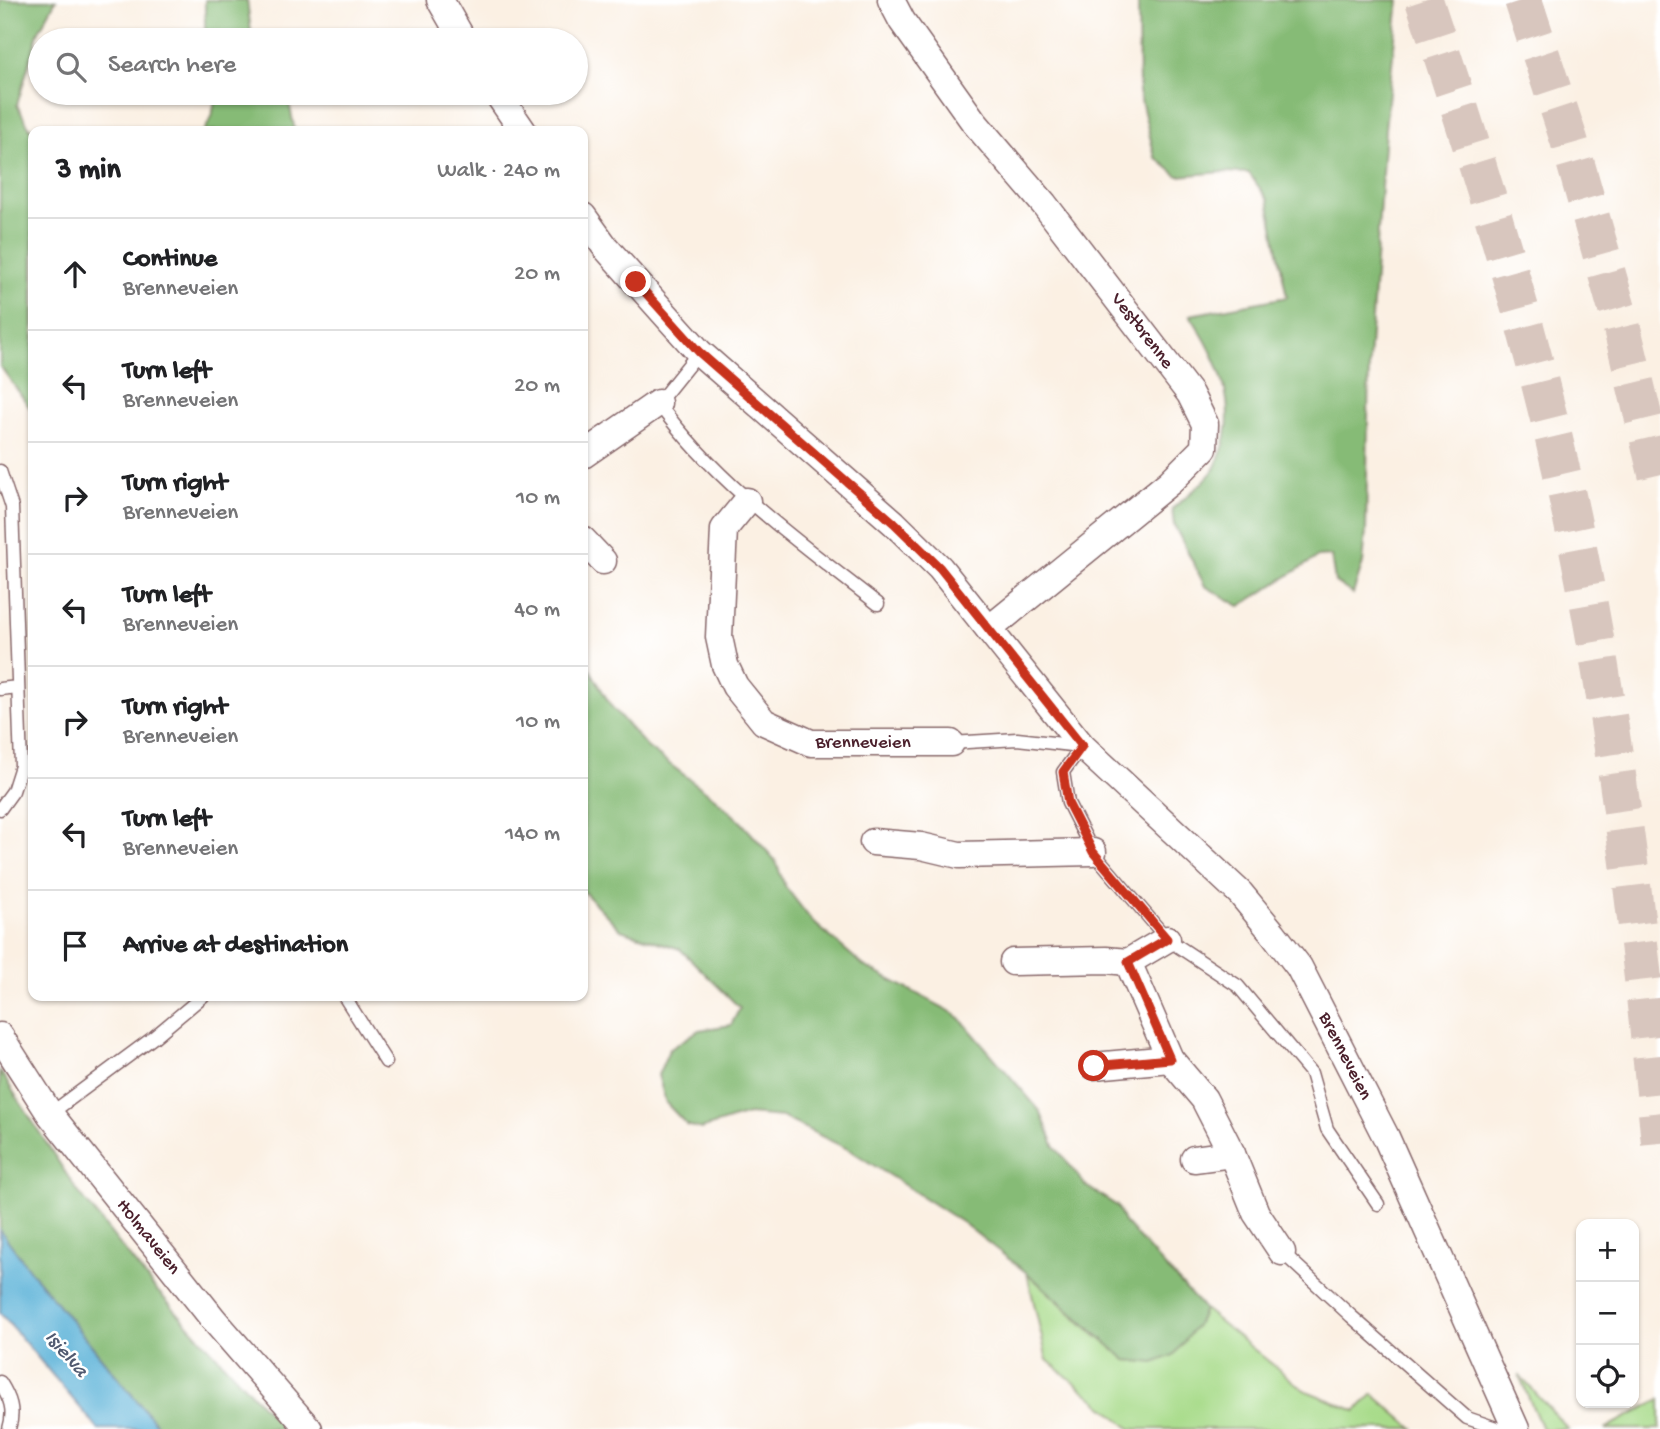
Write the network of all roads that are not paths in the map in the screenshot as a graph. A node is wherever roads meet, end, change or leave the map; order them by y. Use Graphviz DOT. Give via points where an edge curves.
graph roads {
  1 [pos="440,0"];
  2 [pos="891,0"];
  3 [pos="456,28"];
  4 [pos="505,105"];
  5 [pos="520,126"];
  6 [pos="588,223"];
  7 [pos="699,352"];
  8 [pos="658,403"];
  9 [pos="588,452"];
  10 [pos="0,471"];
  11 [pos="747,501"];
  12 [pos="588,545"];
  13 [pos="603,561"];
  14 [pos="878,604"];
  15 [pos="989,629"];
  16 [pos="18,687"];
  17 [pos="0,689"];
  18 [pos="951,743"];
  19 [pos="1082,746"];
  20 [pos="0,809"];
  21 [pos="873,842"];
  22 [pos="1093,852"];
  23 [pos="1167,939"];
  24 [pos="1013,962"];
  25 [pos="1128,962"];
  26 [pos="197,1001"];
  27 [pos="347,1001"];
  28 [pos="0,1035"];
  29 [pos="1170,1059"];
  30 [pos="386,1062"];
  31 [pos="1094,1066"];
  32 [pos="50,1114"];
  33 [pos="1232,1154"];
  34 [pos="1194,1159"];
  35 [pos="1378,1205"];
  36 [pos="1282,1252"];
  37 [pos="0,1382"];
  38 [pos="9,1429"];
  39 [pos="309,1429"];
  40 [pos="1499,1429"];
  41 [pos="1516,1429"];
  1 -- 3 [label="street"];
  2 -- 15 [label="street, Vestbrenne" via="974,122 1111,290 1190,394 1205,424 1204,448 1170,482"];
  4 -- 5 [label="street"];
  6 -- 7 [label="street, Brenneveien"];
  7 -- 8 [label="lane"];
  7 -- 15 [label="street, Brenneveien" via="894,523 940,568"];
  8 -- 9 [label="street"];
  8 -- 11 [label="lane"];
  10 -- 16 [label="lane" via="12,507"];
  11 -- 14 [label="lane"];
  11 -- 18 [label="street, Brenneveien" via="724,529 719,637 724,665 735,686 764,722 811,743"];
  12 -- 13 [label="street"];
  15 -- 19 [label="street, Brenneveien"];
  16 -- 17 [label="lane"];
  16 -- 20 [label="lane" via="21,766 13,791"];
  18 -- 19 [label="lane, Brenneveien" via="1017,739"];
  19 -- 22 [label="lane" via="1063,772 1068,803"];
  19 -- 41 [label="street, Brenneveien" via="1240,893 1299,967 1386,1137"];
  21 -- 22 [label="street" via="959,855"];
  22 -- 23 [label="lane"];
  23 -- 25 [label="street"];
  23 -- 35 [label="lane" via="1238,986 1311,1073 1327,1129"];
  24 -- 25 [label="street"];
  25 -- 29 [label="street"];
  26 -- 32 [label="lane"];
  27 -- 30 [label="lane"];
  28 -- 32 [label="street, Holmaveien"];
  29 -- 31 [label="street"];
  29 -- 33 [label="street" via="1204,1099"];
  32 -- 39 [label="street, Holmaveien" via="214,1320"];
  33 -- 34 [label="street"];
  33 -- 36 [label="street" via="1256,1213"];
  36 -- 40 [label="lane" via="1467,1418"];
  37 -- 38 [label="lane" via="10,1397 13,1416"];
}
